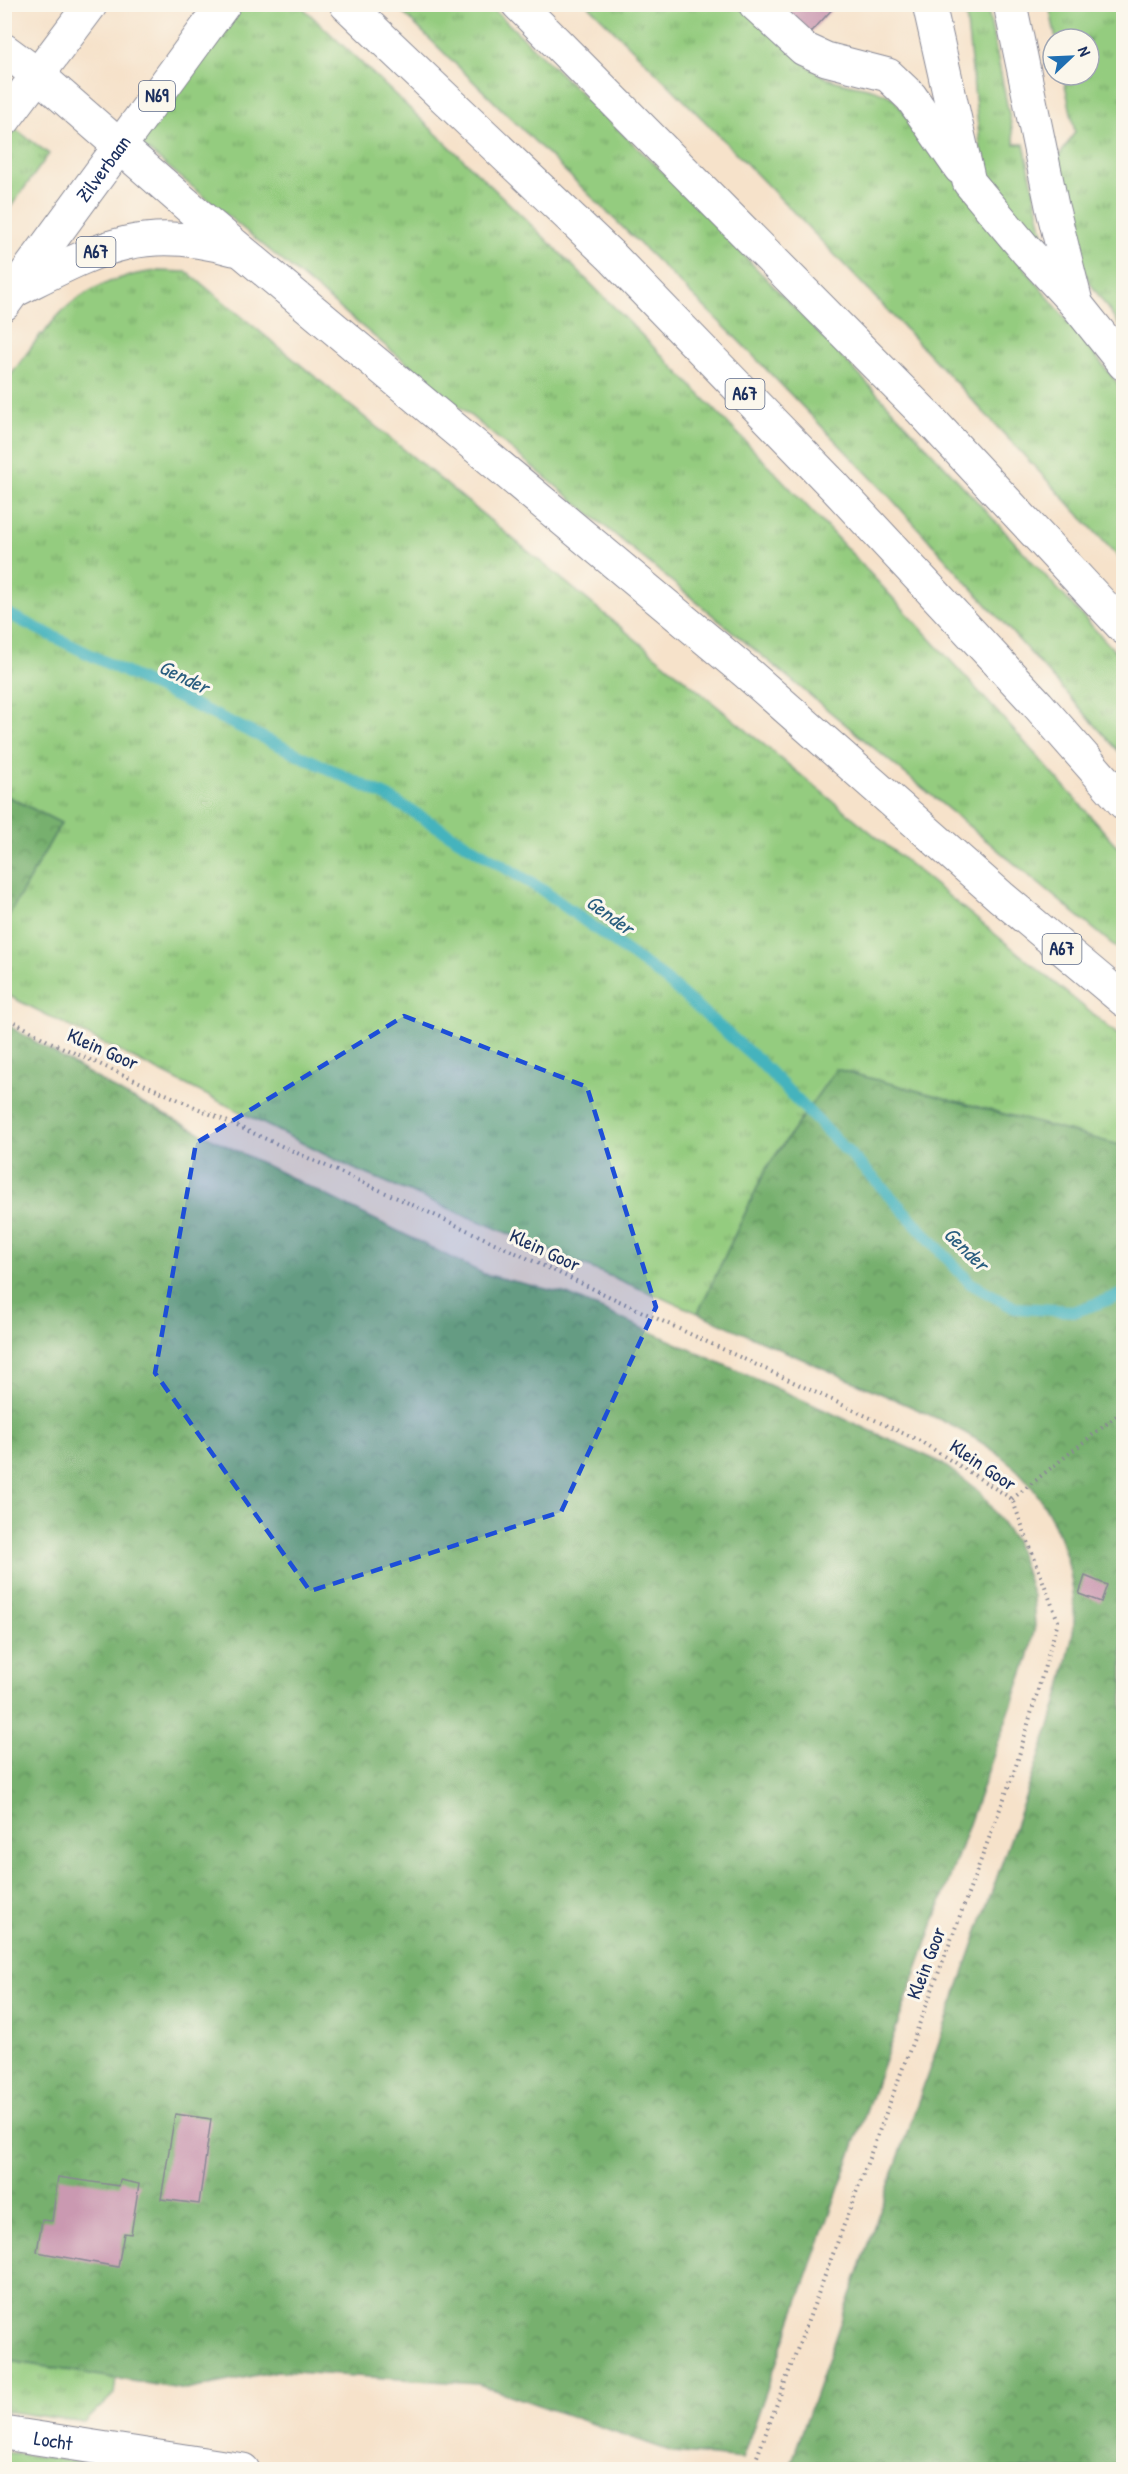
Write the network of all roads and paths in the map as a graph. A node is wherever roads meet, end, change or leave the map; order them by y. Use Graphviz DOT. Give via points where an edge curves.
graph roads {
  1 [pos="91,4"];
  2 [pos="224,4"];
  3 [pos="346,4"];
  4 [pos="518,4"];
  5 [pos="755,4"];
  6 [pos="928,4"];
  7 [pos="1010,4"];
  8 [pos="4,50"];
  9 [pos="38,75"];
  10 [pos="4,120"];
  11 [pos="120,147"];
  12 [pos="969,182"];
  13 [pos="244,252"];
  14 [pos="9,298"];
  15 [pos="1076,304"];
  16 [pos="1124,364"];
  17 [pos="1124,628"];
  18 [pos="1124,803"];
  19 [pos="1124,1000"];
  20 [pos="4,1016"];
  21 [pos="1124,1410"];
  22 [pos="1012,1500"];
  23 [pos="4,2433"];
  24 [pos="243,2469"];
  25 [pos="752,2469"];
  1 -- 9 [label="main road"];
  2 -- 11 [label="main road, Zilverbaan / N69"];
  3 -- 18 [label="main road, A67" via="611,256 834,486"];
  4 -- 17 [label="main road" via="922,411"];
  5 -- 12 [label="main road" via="804,49 826,59 888,75 911,97"];
  6 -- 12 [label="main road"];
  7 -- 15 [label="main road"];
  8 -- 9 [label="main road, A67"];
  9 -- 10 [label="main road"];
  9 -- 11 [label="main road, A67"];
  11 -- 13 [label="main road, A67"];
  11 -- 14 [label="main road, Zilverbaan / N69"];
  12 -- 15 [label="main road"];
  13 -- 14 [label="main road, A67" via="186,237 132,240 87,255"];
  13 -- 19 [label="main road, A67" via="747,673"];
  15 -- 16 [label="main road"];
  20 -- 22 [label="path, Klein Goor" via="48,1041 404,1201 920,1441"];
  21 -- 22 [label="path"];
  22 -- 25 [label="path, Klein Goor" via="1058,1621 1015,1769"];
  23 -- 24 [label="main road, Locht"];
}
